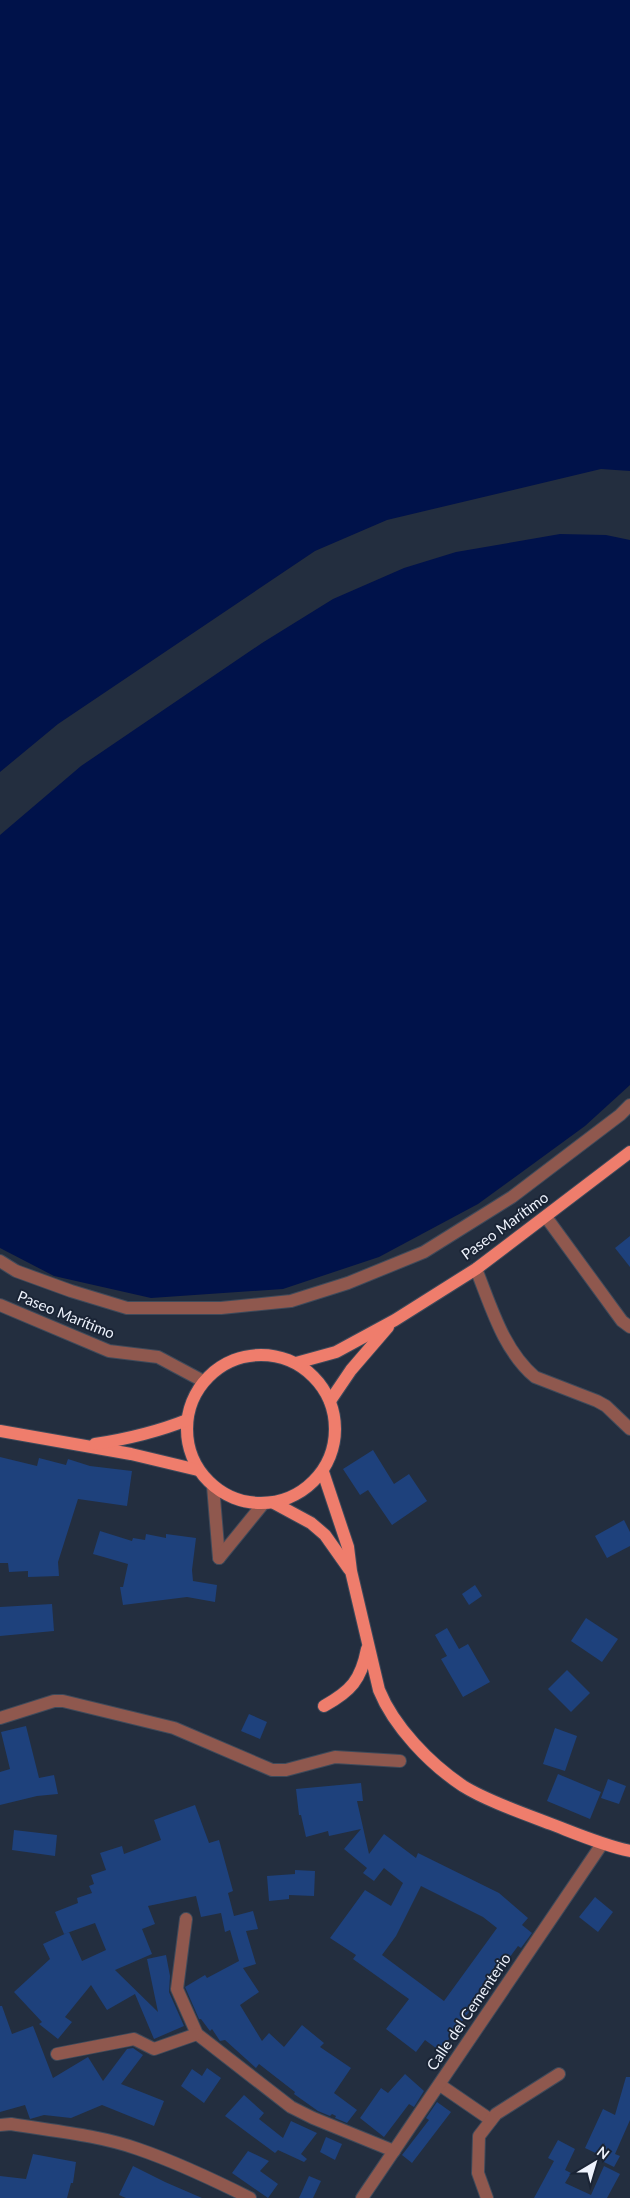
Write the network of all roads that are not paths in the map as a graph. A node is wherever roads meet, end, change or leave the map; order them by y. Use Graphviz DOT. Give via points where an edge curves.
graph roads {
  1 [pos="630,1105"];
  2 [pos="630,1152"];
  3 [pos="546,1217"];
  4 [pos="0,1261"];
  5 [pos="476,1269"];
  6 [pos="0,1305"];
  7 [pos="395,1320"];
  8 [pos="630,1327"];
  9 [pos="296,1363"];
  10 [pos="204,1381"];
  11 [pos="330,1401"];
  12 [pos="187,1420"];
  13 [pos="630,1429"];
  14 [pos="0,1431"];
  15 [pos="85,1446"];
  16 [pos="198,1470"];
  17 [pos="323,1472"];
  18 [pos="213,1486"];
  19 [pos="268,1504"];
  20 [pos="351,1571"];
  21 [pos="368,1647"];
  22 [pos="324,1706"];
  23 [pos="0,1718"];
  24 [pos="400,1761"];
  25 [pos="602,1844"];
  26 [pos="630,1851"];
  27 [pos="186,1919"];
  28 [pos="197,2034"];
  29 [pos="57,2054"];
  30 [pos="559,2074"];
  31 [pos="440,2085"];
  32 [pos="491,2120"];
  33 [pos="0,2125"];
  34 [pos="394,2151"];
  35 [pos="250,2198"];
  36 [pos="362,2198"];
  37 [pos="487,2198"];
  1 -- 4 [label="street" via="512,1198 424,1252 291,1302 220,1308 127,1308 16,1271"];
  2 -- 3 [label="main road, Paseo Marítimo"];
  3 -- 5 [label="main road, Paseo Marítimo"];
  3 -- 8 [label="street" via="622,1321"];
  5 -- 7 [label="main road, Paseo Marítimo"];
  5 -- 13 [label="street" via="504,1337 526,1370 535,1377 606,1406"];
  6 -- 10 [label="street, Paseo Marítimo" via="109,1351 158,1357"];
  7 -- 9 [label="main road, Paseo Marítimo" via="336,1352"];
  7 -- 11 [label="main road, Paseo Marítimo" via="351,1370"];
  9 -- 10 [label="main road" via="274,1356 251,1355 229,1362"];
  9 -- 11 [label="main road" via="322,1386"];
  10 -- 12 [label="main road" via="192,1399"];
  11 -- 17 [label="main road" via="336,1437 332,1455"];
  12 -- 15 [label="main road" via="127,1439"];
  12 -- 16 [label="main road" via="187,1437"];
  14 -- 15 [label="main road"];
  15 -- 16 [label="main road"];
  16 -- 18 [label="main road"];
  17 -- 19 [label="main road" via="302,1493"];
  17 -- 20 [label="main road" via="348,1547"];
  18 -- 19 [label="main road" via="245,1502"];
  18 -- 19 [label="street" via="219,1558"];
  19 -- 20 [label="main road" via="311,1523 325,1535"];
  20 -- 21 [label="main road"];
  21 -- 22 [label="main road" via="359,1677 342,1696"];
  21 -- 25 [label="main road" via="386,1708 427,1756 464,1786 519,1812"];
  23 -- 24 [label="street" via="63,1701 174,1728 272,1770 286,1770 335,1757"];
  25 -- 26 [label="main road"];
  25 -- 31 [label="street, Calle del Cementerio"];
  27 -- 28 [label="street" via="176,1989"];
  28 -- 29 [label="street" via="154,2049 134,2039"];
  28 -- 34 [label="street" via="291,2106"];
  30 -- 32 [label="street"];
  31 -- 32 [label="street"];
  31 -- 34 [label="street, Calle del Cementerio"];
  32 -- 37 [label="street" via="479,2136 478,2172"];
  33 -- 35 [label="street" via="11,2124 110,2141 138,2149"];
  34 -- 36 [label="street, Calle del Cementerio"];
}
